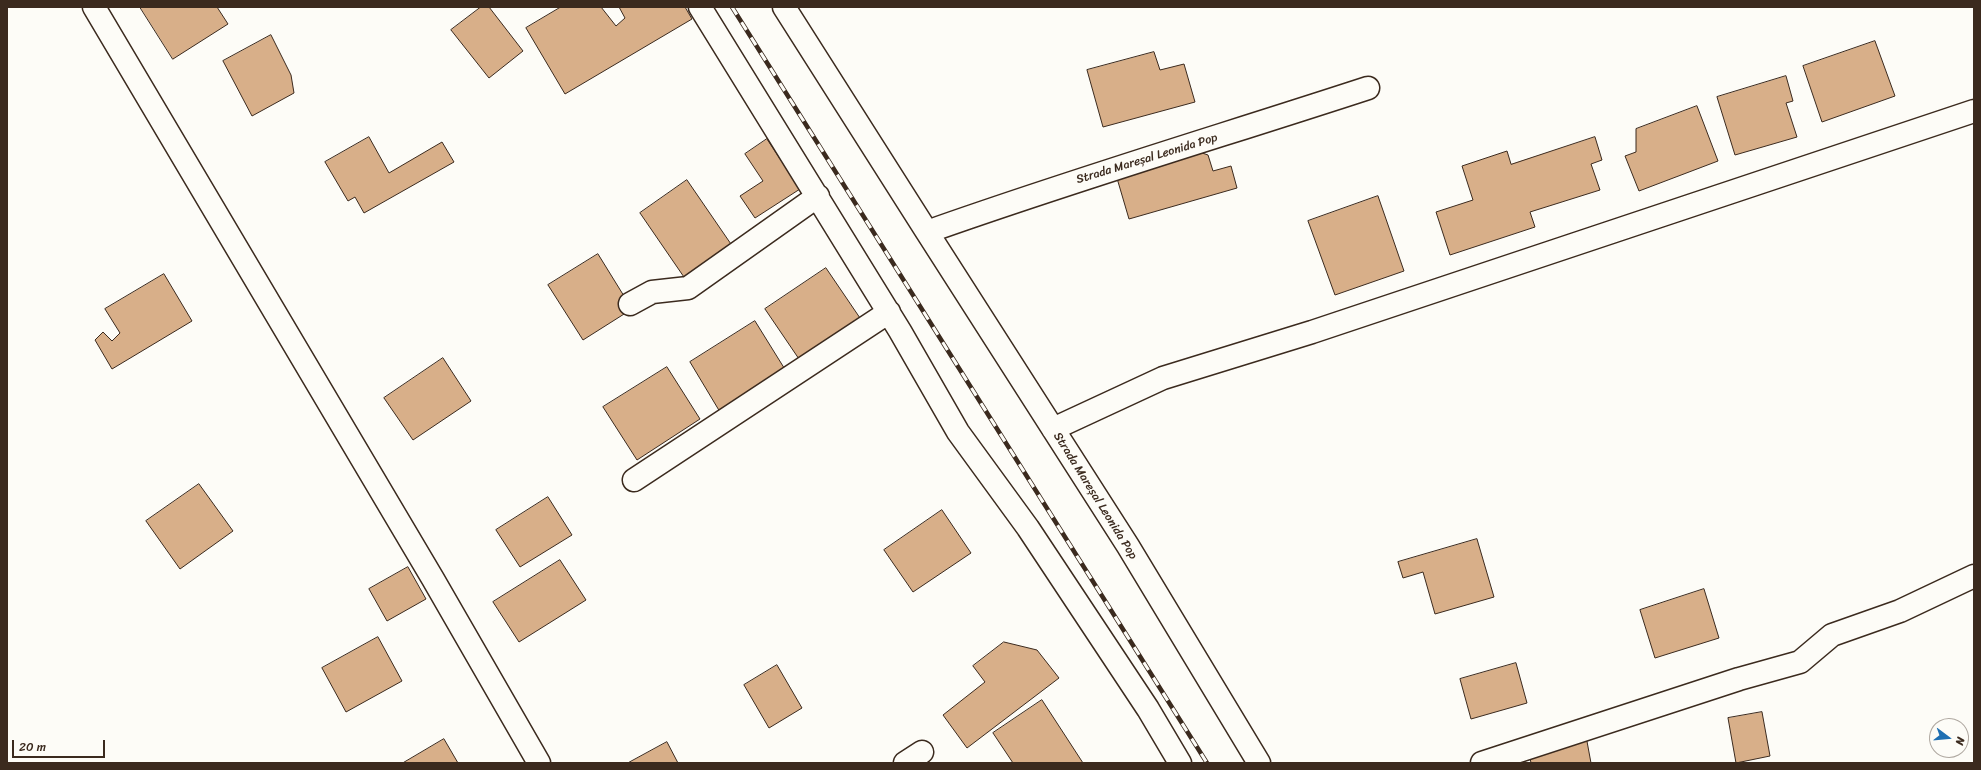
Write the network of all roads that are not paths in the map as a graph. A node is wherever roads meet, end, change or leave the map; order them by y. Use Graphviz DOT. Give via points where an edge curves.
graph roads {
  1 [pos="94,7"];
  2 [pos="700,7"];
  3 [pos="784,7"];
  4 [pos="1368,88"];
  5 [pos="1974,111"];
  6 [pos="818,196"];
  7 [pos="927,232"];
  8 [pos="630,304"];
  9 [pos="889,312"];
  10 [pos="1053,429"];
  11 [pos="634,480"];
  12 [pos="1974,576"];
  13 [pos="539,763"];
  14 [pos="1180,763"];
  15 [pos="1258,763"];
  16 [pos="1482,763"];
  1 -- 13 [label="street" via="433,578"];
  2 -- 6 [label="street"];
  3 -- 7 [label="street, Strada Mareșal Leonida Pop"];
  4 -- 7 [label="street, Strada Mareșal Leonida Pop" via="1114,168"];
  5 -- 10 [label="street" via="1312,332 1163,378"];
  6 -- 8 [label="street" via="688,288 652,292"];
  6 -- 9 [label="street"];
  7 -- 10 [label="street, Strada Mareșal Leonida Pop"];
  9 -- 11 [label="street"];
  9 -- 14 [label="street" via="958,432 1028,528 1144,703"];
  10 -- 15 [label="street, Strada Mareșal Leonida Pop" via="1128,546"];
  12 -- 16 [label="street" via="1900,611 1832,635 1800,662 1739,679"];
}
